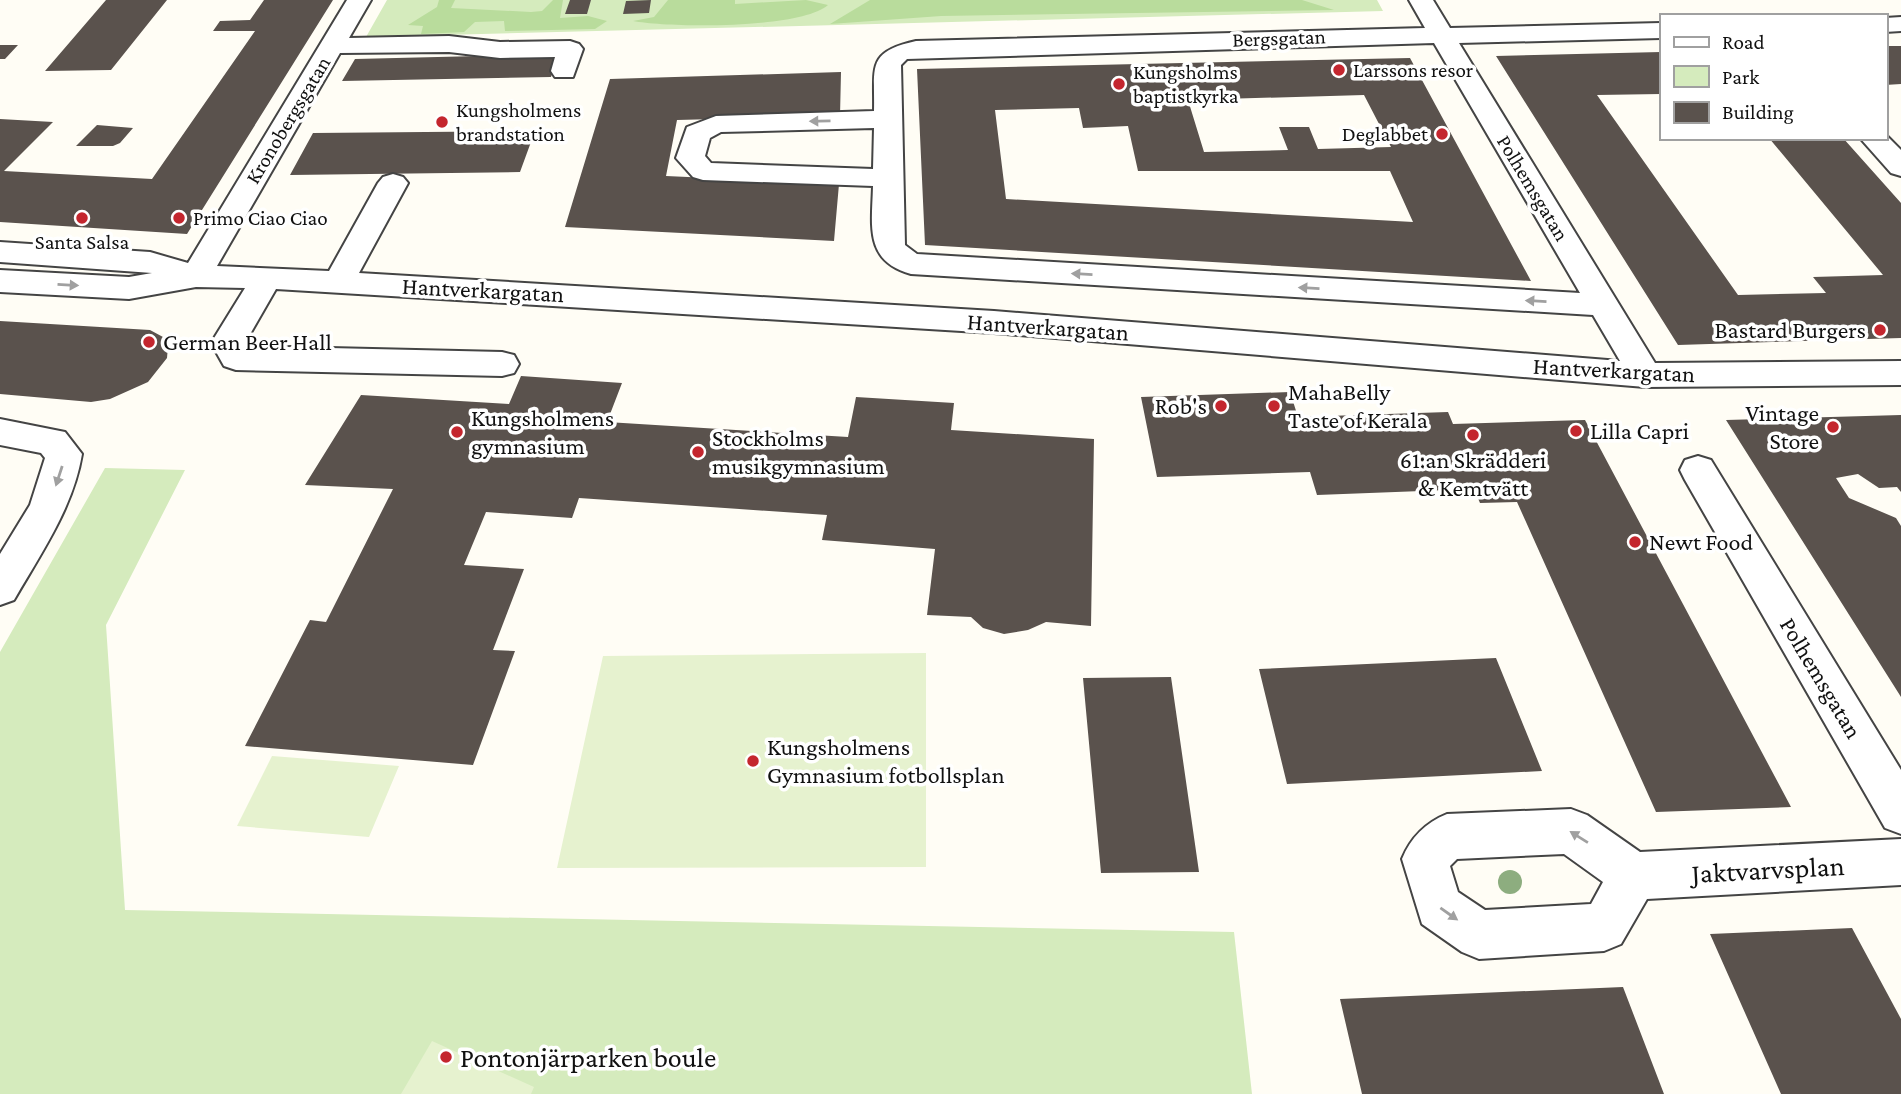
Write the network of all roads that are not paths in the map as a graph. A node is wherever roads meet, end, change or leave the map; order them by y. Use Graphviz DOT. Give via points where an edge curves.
graph roads {
  1 [pos="359,0"];
  2 [pos="1421,0"];
  3 [pos="1660,30"];
  4 [pos="1441,34"];
  5 [pos="590,37"];
  6 [pos="449,44"];
  7 [pos="332,46"];
  8 [pos="564,71"];
  9 [pos="888,119"];
  10 [pos="1876,140"];
  11 [pos="1901,167"];
  12 [pos="887,178"];
  13 [pos="393,183"];
  14 [pos="0,252"];
  15 [pos="195,276"];
  16 [pos="267,278"];
  17 [pos="0,281"];
  18 [pos="339,281"];
  19 [pos="1604,305"];
  20 [pos="502,364"];
  21 [pos="1901,373"];
  22 [pos="1645,376"];
  23 [pos="0,432"];
  24 [pos="1698,470"];
  25 [pos="0,588"];
  26 [pos="1901,812"];
  27 [pos="1901,862"];
  28 [pos="1634,876"];
  1 -- 7 [label="street, Kronobergsgatan"];
  2 -- 4 [label="street, Polhemsgatan"];
  3 -- 4 [label="street, Bergsgatan"];
  4 -- 9 [label="street, Bergsgatan" via="916,49 898,53 888,64"];
  4 -- 19 [label="street, Polhemsgatan"];
  5 -- 6 [label="street"];
  6 -- 7 [label="street"];
  6 -- 8 [label="street" via="500,50 570,49"];
  7 -- 15 [label="street, Kronobergsgatan"];
  9 -- 12 [label="street"];
  9 -- 12 [label="street, one-way" via="716,124 697,134 691,158 703,171"];
  10 -- 11 [label="street"];
  19 -- 12 [label="street, one-way" via="911,264 889,247"];
  13 -- 18 [label="street"];
  14 -- 15 [label="street, Hantverkargatan" via="150,262"];
  15 -- 16 [label="street, Hantverkargatan"];
  17 -- 15 [label="street, Hantverkargatan, one-way" via="129,288"];
  16 -- 18 [label="street, Hantverkargatan"];
  16 -- 20 [label="street" via="228,343 236,358"];
  18 -- 22 [label="street, Hantverkargatan" via="994,322"];
  19 -- 22 [label="street, Polhemsgatan"];
  21 -- 22 [label="street, Hantverkargatan"];
  23 -- 25 [label="street, one-way" via="52,442 64,454 47,508"];
  24 -- 26 [label="street, Polhemsgatan"];
  27 -- 28 [label="street, Jaktvarvsplan"];
}
